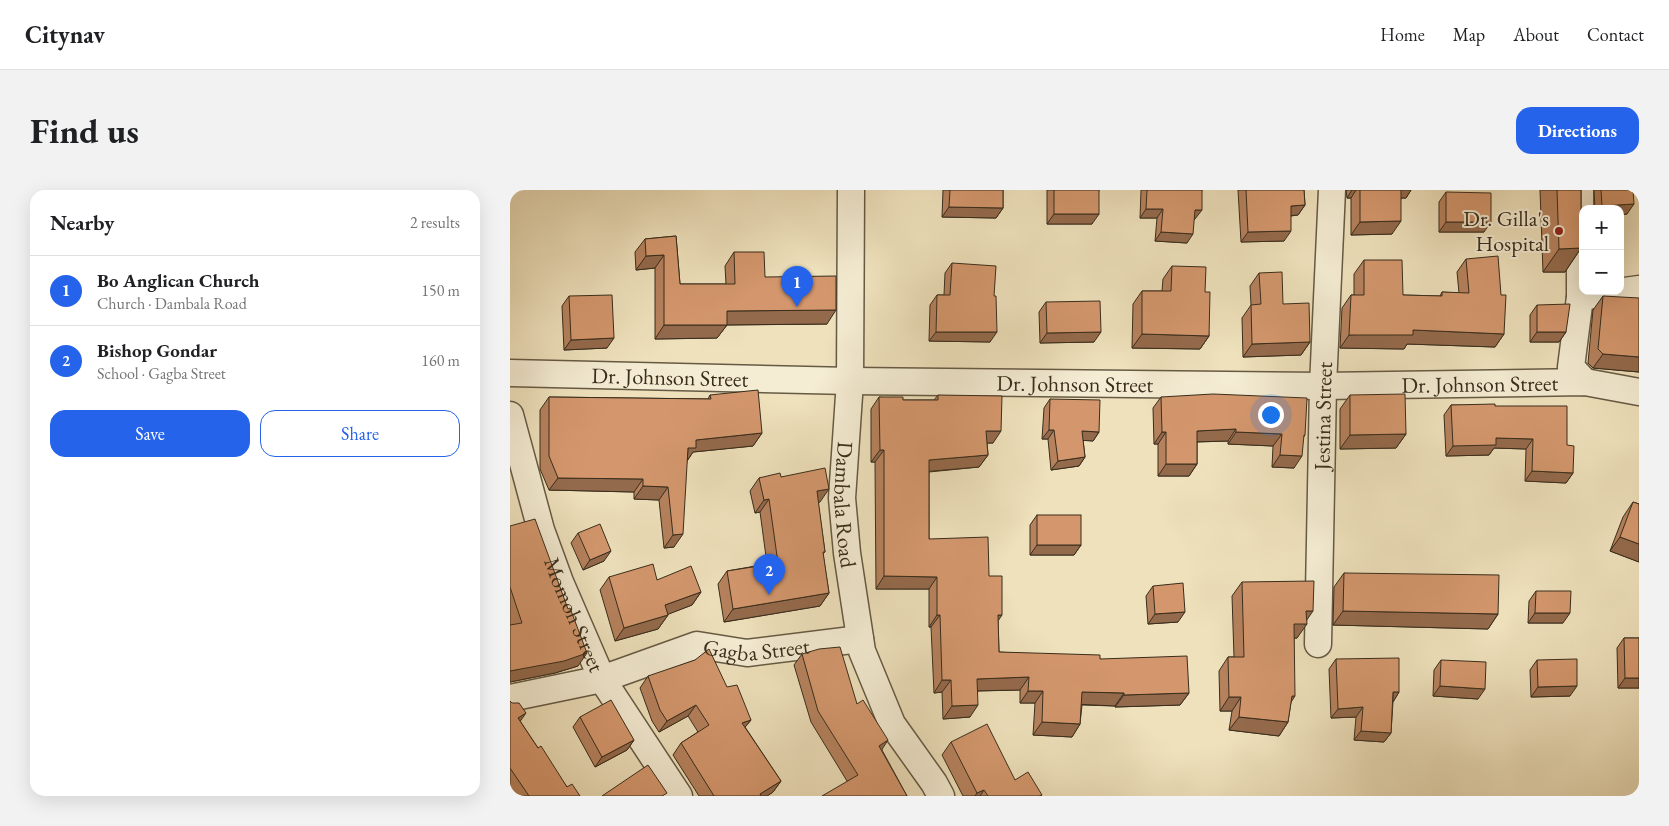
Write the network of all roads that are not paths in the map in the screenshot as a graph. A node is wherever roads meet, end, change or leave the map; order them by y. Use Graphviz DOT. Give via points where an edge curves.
graph roads {
  1 [pos="851,190"];
  2 [pos="1332,190"];
  3 [pos="1580,190"];
  4 [pos="1639,290"];
  5 [pos="1580,297"];
  6 [pos="510,373"];
  7 [pos="850,381"];
  8 [pos="1585,382"];
  9 [pos="1323,386"];
  10 [pos="1639,392"];
  11 [pos="510,415"];
  12 [pos="860,638"];
  13 [pos="1318,644"];
  14 [pos="602,679"];
  15 [pos="510,698"];
  16 [pos="679,796"];
  17 [pos="942,796"];
  1 -- 7 [label="street, Dambala Road"];
  2 -- 9 [label="street, Jestina Street"];
  3 -- 5 [label="street"];
  4 -- 5 [label="street"];
  5 -- 8 [label="street" via="1571,367"];
  6 -- 7 [label="street, Dr. Johnson Street"];
  7 -- 9 [label="street, Dr. Johnson Street"];
  7 -- 12 [label="street, Dambala Road" via="842,498"];
  8 -- 9 [label="street, Dr. Johnson Street"];
  8 -- 10 [label="street, Dr. Johnson Street"];
  9 -- 13 [label="street, Jestina Street"];
  11 -- 14 [label="street, Momoh Street" via="541,530"];
  12 -- 14 [label="street, Gagba Street" via="747,653 697,645"];
  12 -- 17 [label="street, Dambala Road" via="862,651 892,724"];
  14 -- 15 [label="street, Gagba Street"];
  14 -- 16 [label="street, Momoh Street"];
}
